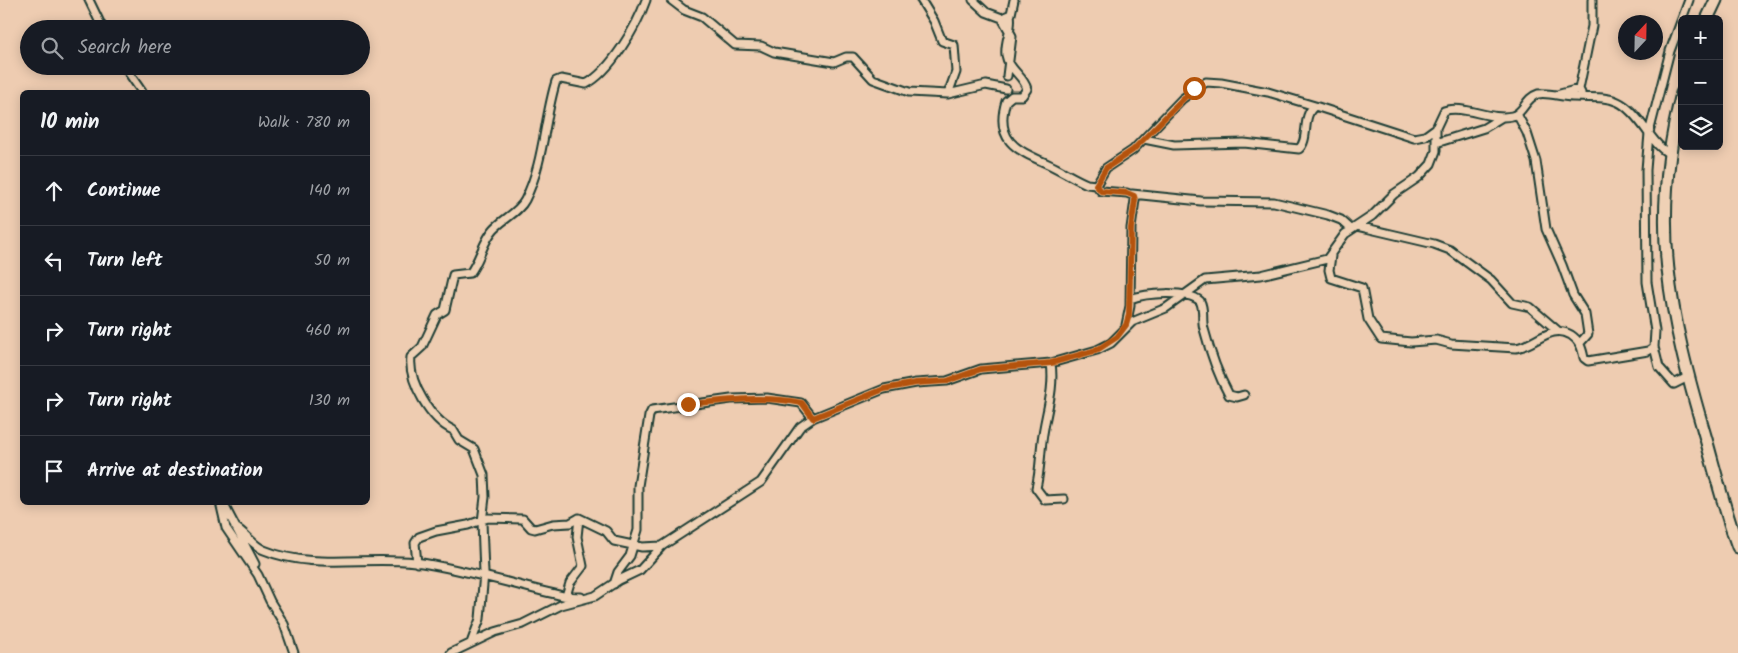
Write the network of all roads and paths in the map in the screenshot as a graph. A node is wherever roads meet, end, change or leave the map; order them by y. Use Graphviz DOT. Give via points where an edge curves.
graph roads {
  1 [pos="89,0"];
  2 [pos="646,0"];
  3 [pos="671,0"];
  4 [pos="921,0"];
  5 [pos="973,0"];
  6 [pos="1014,0"];
  7 [pos="1592,0"];
  8 [pos="1689,0"];
  9 [pos="1716,0"];
  10 [pos="1709,15"];
  11 [pos="1010,16"];
  12 [pos="1002,18"];
  13 [pos="99,20"];
  14 [pos="1009,28"];
  15 [pos="1006,55"];
  16 [pos="1010,65"];
  17 [pos="130,75"];
  18 [pos="1007,76"];
  19 [pos="1006,89"];
  20 [pos="1579,89"];
  21 [pos="141,90"];
  22 [pos="948,94"];
  23 [pos="1555,96"];
  24 [pos="1586,96"];
  25 [pos="1006,101"];
  26 [pos="1679,105"];
  27 [pos="1315,106"];
  28 [pos="1518,114"];
  29 [pos="1502,117"];
  30 [pos="1436,128"];
  31 [pos="1649,133"];
  32 [pos="1144,139"];
  33 [pos="1436,143"];
  34 [pos="1668,153"];
  35 [pos="1096,185"];
  36 [pos="1132,194"];
  37 [pos="1354,227"];
  38 [pos="1331,256"];
  39 [pos="1184,296"];
  40 [pos="1130,299"];
  41 [pos="1126,325"];
  42 [pos="1558,331"];
  43 [pos="1580,343"];
  44 [pos="1654,347"];
  45 [pos="1051,363"];
  46 [pos="1688,376"];
  47 [pos="1244,395"];
  48 [pos="813,418"];
  49 [pos="1064,499"];
  50 [pos="222,505"];
  51 [pos="223,505"];
  52 [pos="580,518"];
  53 [pos="482,522"];
  54 [pos="234,526"];
  55 [pos="633,545"];
  56 [pos="662,546"];
  57 [pos="1738,548"];
  58 [pos="417,563"];
  59 [pos="258,575"];
  60 [pos="484,576"];
  61 [pos="614,584"];
  62 [pos="567,599"];
  63 [pos="471,643"];
  64 [pos="294,653"];
  65 [pos="451,653"];
  1 -- 13 [label="street"];
  2 -- 53 [label="street" via="635,28 600,75 586,84 556,81 547,109 539,156 524,202 492,232 470,273 453,275 445,310 437,315 422,347 411,357 413,376 436,418 454,430 460,442 475,450 484,476"];
  3 -- 22 [label="street" via="702,18 735,45 761,46 774,52 834,62 853,57 871,77 888,86 909,92"];
  4 -- 22 [label="street" via="943,42 954,46 956,72"];
  5 -- 12 [label="street" via="986,12"];
  6 -- 11 [label="street"];
  7 -- 20 [label="street" via="1592,26"];
  8 -- 31 [label="street" via="1670,52"];
  9 -- 10 [label="highway"];
  11 -- 12 [label="street"];
  11 -- 14 [label="street"];
  12 -- 14 [label="street"];
  14 -- 15 [label="street"];
  14 -- 16 [label="street" via="1012,36"];
  15 -- 16 [label="street"];
  15 -- 18 [label="street"];
  16 -- 18 [label="street"];
  16 -- 25 [label="street" via="1026,89 1024,95 1012,96"];
  17 -- 21 [label="street"];
  18 -- 19 [label="street"];
  19 -- 22 [label="street" via="986,85"];
  19 -- 25 [label="street"];
  20 -- 23 [label="street"];
  20 -- 24 [label="street"];
  23 -- 24 [label="street"];
  23 -- 28 [label="street" via="1538,94"];
  24 -- 31 [label="street" via="1623,104"];
  25 -- 35 [label="street" via="1004,128 1012,145 1076,179"];
  26 -- 34 [label="highway"];
  27 -- 30 [label="street" via="1414,138 1425,136"];
  27 -- 32 [label="street" via="1268,92 1206,82 1182,99"];
  27 -- 32 [label="street" via="1310,111 1299,149 1244,143 1174,145"];
  28 -- 29 [label="street"];
  28 -- 43 [label="street" via="1536,161 1546,229 1587,320 1588,334"];
  29 -- 30 [label="street" via="1448,109 1441,115"];
  29 -- 33 [label="street" via="1484,128"];
  30 -- 33 [label="street"];
  31 -- 34 [label="street" via="1656,144"];
  31 -- 44 [label="street" via="1645,241"];
  32 -- 35 [label="street" via="1106,168"];
  33 -- 37 [label="street" via="1435,157 1425,172"];
  34 -- 46 [label="highway" via="1664,238 1677,335"];
  35 -- 36 [label="street" via="1105,192"];
  36 -- 37 [label="street" via="1202,201 1274,202 1334,217"];
  36 -- 40 [label="street" via="1135,200 1131,228"];
  37 -- 38 [label="street" via="1340,240"];
  37 -- 42 [label="street" via="1450,250 1491,280 1512,303 1530,307"];
  38 -- 39 [label="street" via="1321,262 1268,274 1210,279"];
  38 -- 42 [label="street" via="1330,278 1362,288 1368,319 1383,340 1436,340 1516,348"];
  39 -- 40 [label="street" via="1152,294"];
  39 -- 41 [label="street"];
  39 -- 47 [label="street" via="1198,299 1202,305 1212,360 1230,395"];
  40 -- 41 [label="street"];
  41 -- 45 [label="street" via="1104,347"];
  42 -- 43 [label="street"];
  43 -- 44 [label="street" via="1588,361 1648,351"];
  44 -- 46 [label="street" via="1659,367 1672,382 1678,383"];
  45 -- 48 [label="street" via="981,369 947,381 884,389"];
  45 -- 49 [label="street" via="1051,398 1036,488 1050,502"];
  46 -- 57 [label="highway"];
  48 -- 55 [label="street" via="802,403 768,398 731,399 653,410 649,416 638,486 639,527"];
  48 -- 56 [label="street" via="800,427 761,482"];
  50 -- 59 [label="street" via="226,528"];
  51 -- 54 [label="street"];
  52 -- 53 [label="street" via="535,529 523,519 489,518"];
  52 -- 55 [label="street" via="606,531 612,541"];
  52 -- 62 [label="street" via="577,537 583,566 570,583"];
  53 -- 58 [label="street" via="419,537 415,543"];
  53 -- 60 [label="street"];
  54 -- 58 [label="street" via="263,549 304,559"];
  54 -- 59 [label="street"];
  55 -- 56 [label="street"];
  55 -- 61 [label="street"];
  56 -- 61 [label="street" via="640,570"];
  58 -- 60 [label="street"];
  59 -- 64 [label="street" via="284,624"];
  60 -- 62 [label="street"];
  60 -- 63 [label="street" via="480,619"];
  61 -- 62 [label="street" via="596,596"];
  62 -- 63 [label="street" via="523,624"];
  63 -- 65 [label="street"];
}
